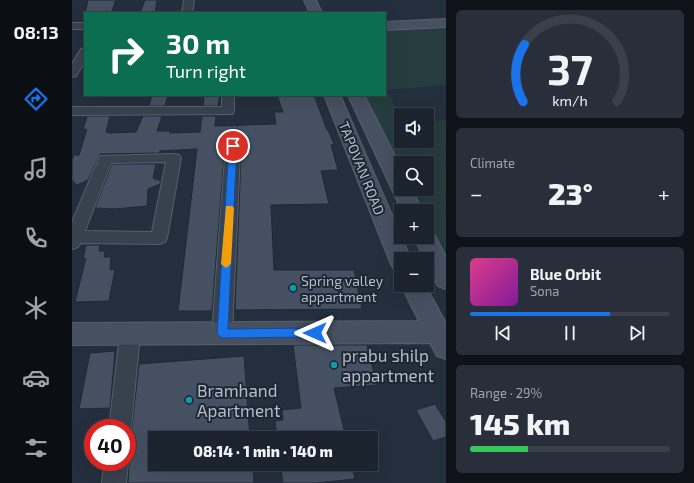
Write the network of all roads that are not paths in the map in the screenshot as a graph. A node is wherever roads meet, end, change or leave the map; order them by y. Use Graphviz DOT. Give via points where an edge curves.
graph roads {
  1 [pos="189,0"];
  2 [pos="298,0"];
  3 [pos="310,0"];
  4 [pos="187,12"];
  5 [pos="302,12"];
  6 [pos="316,12"];
  7 [pos="446,24"];
  8 [pos="72,26"];
  9 [pos="84,26"];
  10 [pos="386,26"];
  11 [pos="84,53"];
  12 [pos="72,75"];
  13 [pos="84,75"];
  14 [pos="228,96"];
  15 [pos="332,96"];
  16 [pos="356,96"];
  17 [pos="72,111"];
  18 [pos="234,131"];
  19 [pos="394,174"];
  20 [pos="73,240"];
  21 [pos="428,244"];
  22 [pos="397,252"];
  23 [pos="446,280"];
  24 [pos="417,292"];
  25 [pos="222,333"];
  26 [pos="72,334"];
  27 [pos="130,334"];
  28 [pos="442,340"];
  29 [pos="121,419"];
  30 [pos="115,471"];
  31 [pos="114,483"];
  1 -- 4 [label="street"];
  2 -- 5 [label="main road"];
  3 -- 6 [label="main road"];
  7 -- 10 [label="main road"];
  8 -- 9 [label="street"];
  11 -- 12 [label="street"];
  12 -- 13 [label="street"];
  14 -- 17 [label="street" via="228,111"];
  15 -- 22 [label="main road, TAPOVAN ROAD"];
  16 -- 19 [label="main road"];
  18 -- 25 [label="street"];
  20 -- 20 [label="street" via="106,159 174,158 159,238"];
  21 -- 23 [label="main road"];
  24 -- 28 [label="main road"];
  25 -- 27 [label="main road"];
  25 -- 28 [label="main road"];
  26 -- 27 [label="main road"];
  27 -- 29 [label="street"];
  30 -- 31 [label="street"];
}
